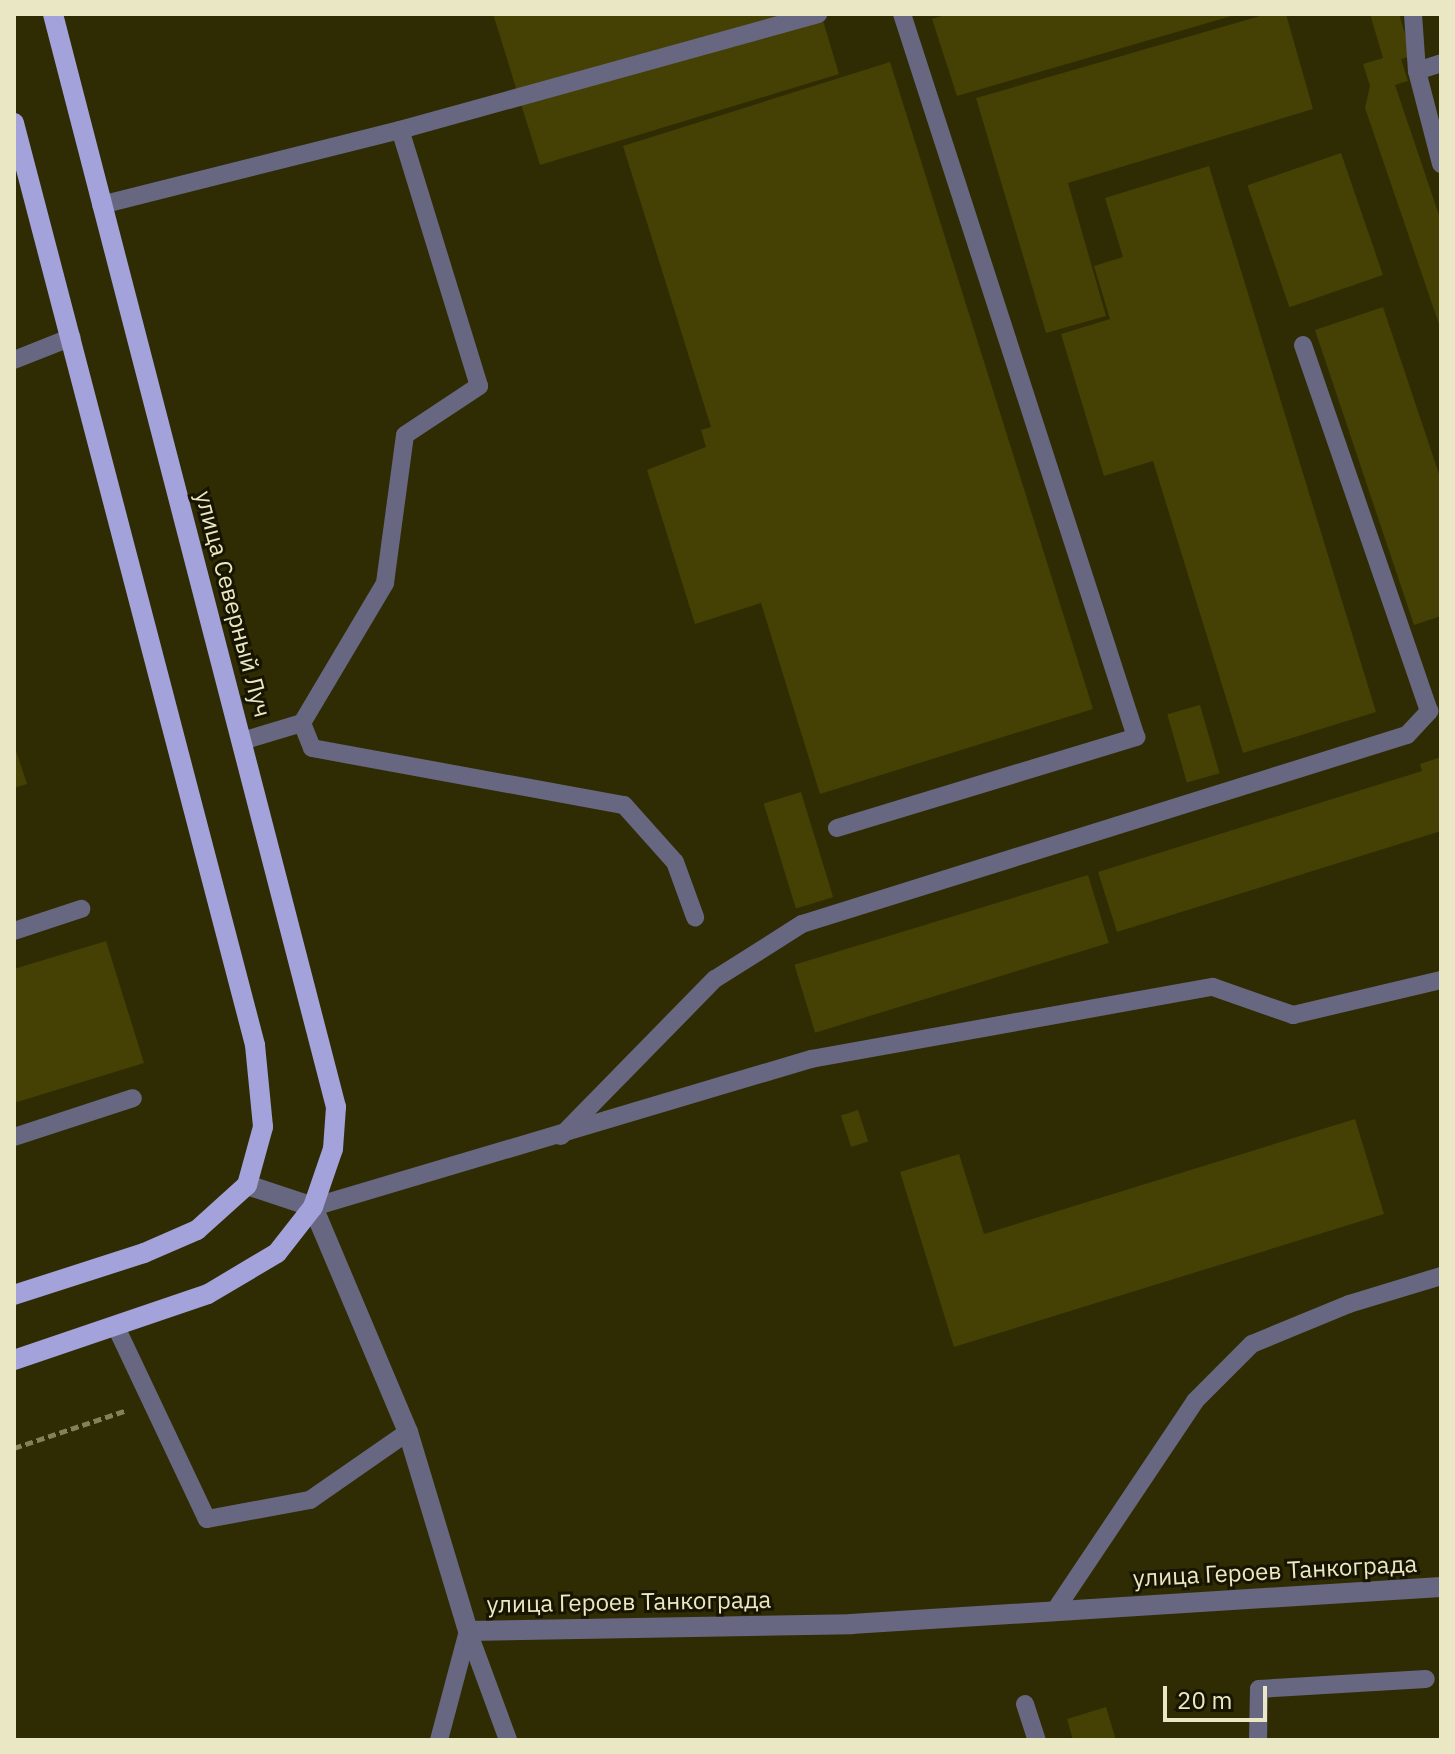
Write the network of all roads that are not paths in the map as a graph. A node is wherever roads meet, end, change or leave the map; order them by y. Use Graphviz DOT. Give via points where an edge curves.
graph roads {
  1 [pos="53,14"];
  2 [pos="818,14"];
  3 [pos="902,14"];
  4 [pos="1413,14"];
  5 [pos="1441,63"];
  6 [pos="1417,71"];
  7 [pos="14,123"];
  8 [pos="400,130"];
  9 [pos="1441,164"];
  10 [pos="101,205"];
  11 [pos="72,337"];
  12 [pos="1303,345"];
  13 [pos="14,360"];
  14 [pos="302,723"];
  15 [pos="242,741"];
  16 [pos="837,828"];
  17 [pos="81,909"];
  18 [pos="695,917"];
  19 [pos="14,931"];
  20 [pos="1441,980"];
  21 [pos="133,1098"];
  22 [pos="561,1136"];
  23 [pos="14,1137"];
  24 [pos="247,1185"];
  25 [pos="313,1207"];
  26 [pos="1441,1276"];
  27 [pos="14,1295"];
  28 [pos="117,1329"];
  29 [pos="14,1360"];
  30 [pos="408,1432"];
  31 [pos="1441,1587"];
  32 [pos="1056,1609"];
  33 [pos="468,1631"];
  34 [pos="1426,1679"];
  35 [pos="1025,1704"];
  36 [pos="439,1740"];
  37 [pos="508,1740"];
  38 [pos="1037,1740"];
  39 [pos="1258,1740"];
  1 -- 10 [label="main road, улица Северный Луч"];
  2 -- 8 [label="lane"];
  3 -- 16 [label="lane" via="1136,737"];
  4 -- 6 [label="lane"];
  5 -- 6 [label="lane"];
  6 -- 9 [label="lane"];
  7 -- 11 [label="main road"];
  8 -- 10 [label="lane"];
  8 -- 14 [label="lane" via="479,386 405,435 385,583"];
  10 -- 15 [label="main road, улица Северный Луч"];
  11 -- 13 [label="lane"];
  11 -- 24 [label="main road" via="255,1045 263,1127"];
  12 -- 22 [label="lane" via="1429,711 1407,735 802,924 715,979"];
  14 -- 15 [label="lane"];
  14 -- 18 [label="lane" via="312,748 624,805 675,862"];
  15 -- 25 [label="main road, улица Северный Луч" via="336,1107 333,1149"];
  17 -- 19 [label="lane"];
  20 -- 22 [label="lane" via="1293,1015 1213,987 811,1059"];
  21 -- 23 [label="lane"];
  22 -- 25 [label="lane"];
  24 -- 25 [label="street"];
  24 -- 27 [label="main road" via="197,1230"];
  25 -- 28 [label="main road" via="277,1253 208,1294"];
  25 -- 30 [label="street, улица Героев Танкограда"];
  26 -- 32 [label="lane" via="1349,1304 1252,1344 1195,1401"];
  28 -- 29 [label="main road"];
  28 -- 30 [label="lane" via="207,1519 310,1500"];
  30 -- 33 [label="street, улица Героев Танкограда"];
  31 -- 32 [label="street, улица Героев Танкограда"];
  32 -- 33 [label="street, улица Героев Танкограда" via="851,1624"];
  33 -- 36 [label="lane"];
  33 -- 37 [label="lane"];
  34 -- 39 [label="lane" via="1259,1689"];
  35 -- 38 [label="lane"];
}
